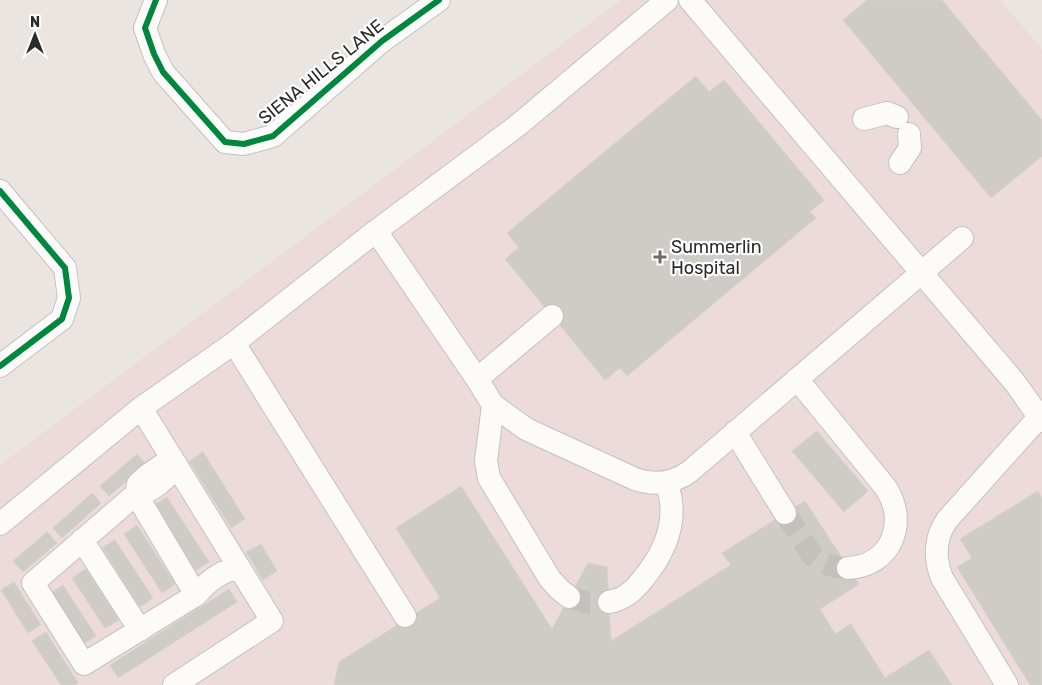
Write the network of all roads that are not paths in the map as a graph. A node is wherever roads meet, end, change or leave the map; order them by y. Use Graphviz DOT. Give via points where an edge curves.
graph roads {
  1 [pos="156,0"];
  2 [pos="439,0"];
  3 [pos="667,0"];
  4 [pos="690,0"];
  5 [pos="864,120"];
  6 [pos="900,163"];
  7 [pos="0,191"];
  8 [pos="376,231"];
  9 [pos="962,238"];
  10 [pos="923,273"];
  11 [pos="552,316"];
  12 [pos="234,343"];
  13 [pos="0,366"];
  14 [pos="477,379"];
  15 [pos="798,379"];
  16 [pos="493,405"];
  17 [pos="142,408"];
  18 [pos="1041,417"];
  19 [pos="735,432"];
  20 [pos="176,464"];
  21 [pos="666,482"];
  22 [pos="136,494"];
  23 [pos="785,513"];
  24 [pos="0,524"];
  25 [pos="82,540"];
  26 [pos="239,568"];
  27 [pos="848,568"];
  28 [pos="196,595"];
  29 [pos="569,596"];
  30 [pos="609,602"];
  31 [pos="404,616"];
  32 [pos="140,630"];
  33 [pos="174,685"];
  34 [pos="1007,685"];
  1 -- 2 [label="street, SIENA HILLS LANE" via="145,28 163,72 225,142 244,144 273,136 382,41"];
  3 -- 8 [label="street" via="517,126"];
  4 -- 10 [label="street"];
  5 -- 6 [label="street" via="887,112 903,126 910,148"];
  7 -- 13 [label="street" via="64,268 69,298 62,320"];
  8 -- 12 [label="street"];
  8 -- 14 [label="street"];
  9 -- 10 [label="street"];
  10 -- 15 [label="street"];
  10 -- 18 [label="street"];
  11 -- 14 [label="street"];
  12 -- 17 [label="street"];
  12 -- 31 [label="street"];
  14 -- 16 [label="street"];
  15 -- 19 [label="street"];
  15 -- 27 [label="street" via="886,488 894,504 896,528 886,549 868,564"];
  16 -- 21 [label="street" via="526,429 635,479"];
  16 -- 29 [label="street" via="486,461 488,478 550,579"];
  17 -- 20 [label="street"];
  17 -- 24 [label="street"];
  18 -- 34 [label="street" via="947,520 937,545 936,558 942,578"];
  19 -- 21 [label="street" via="689,472"];
  19 -- 23 [label="street"];
  20 -- 22 [label="street" via="164,464 148,475 138,484"];
  20 -- 26 [label="street"];
  21 -- 30 [label="street" via="672,512 662,551 635,589 619,600"];
  22 -- 25 [label="street"];
  22 -- 28 [label="street"];
  25 -- 32 [label="street"];
  25 -- 32 [label="street" via="32,583 84,664"];
  26 -- 28 [label="street" via="228,570 205,584"];
  26 -- 33 [label="street" via="272,621"];
  28 -- 32 [label="street"];
}
